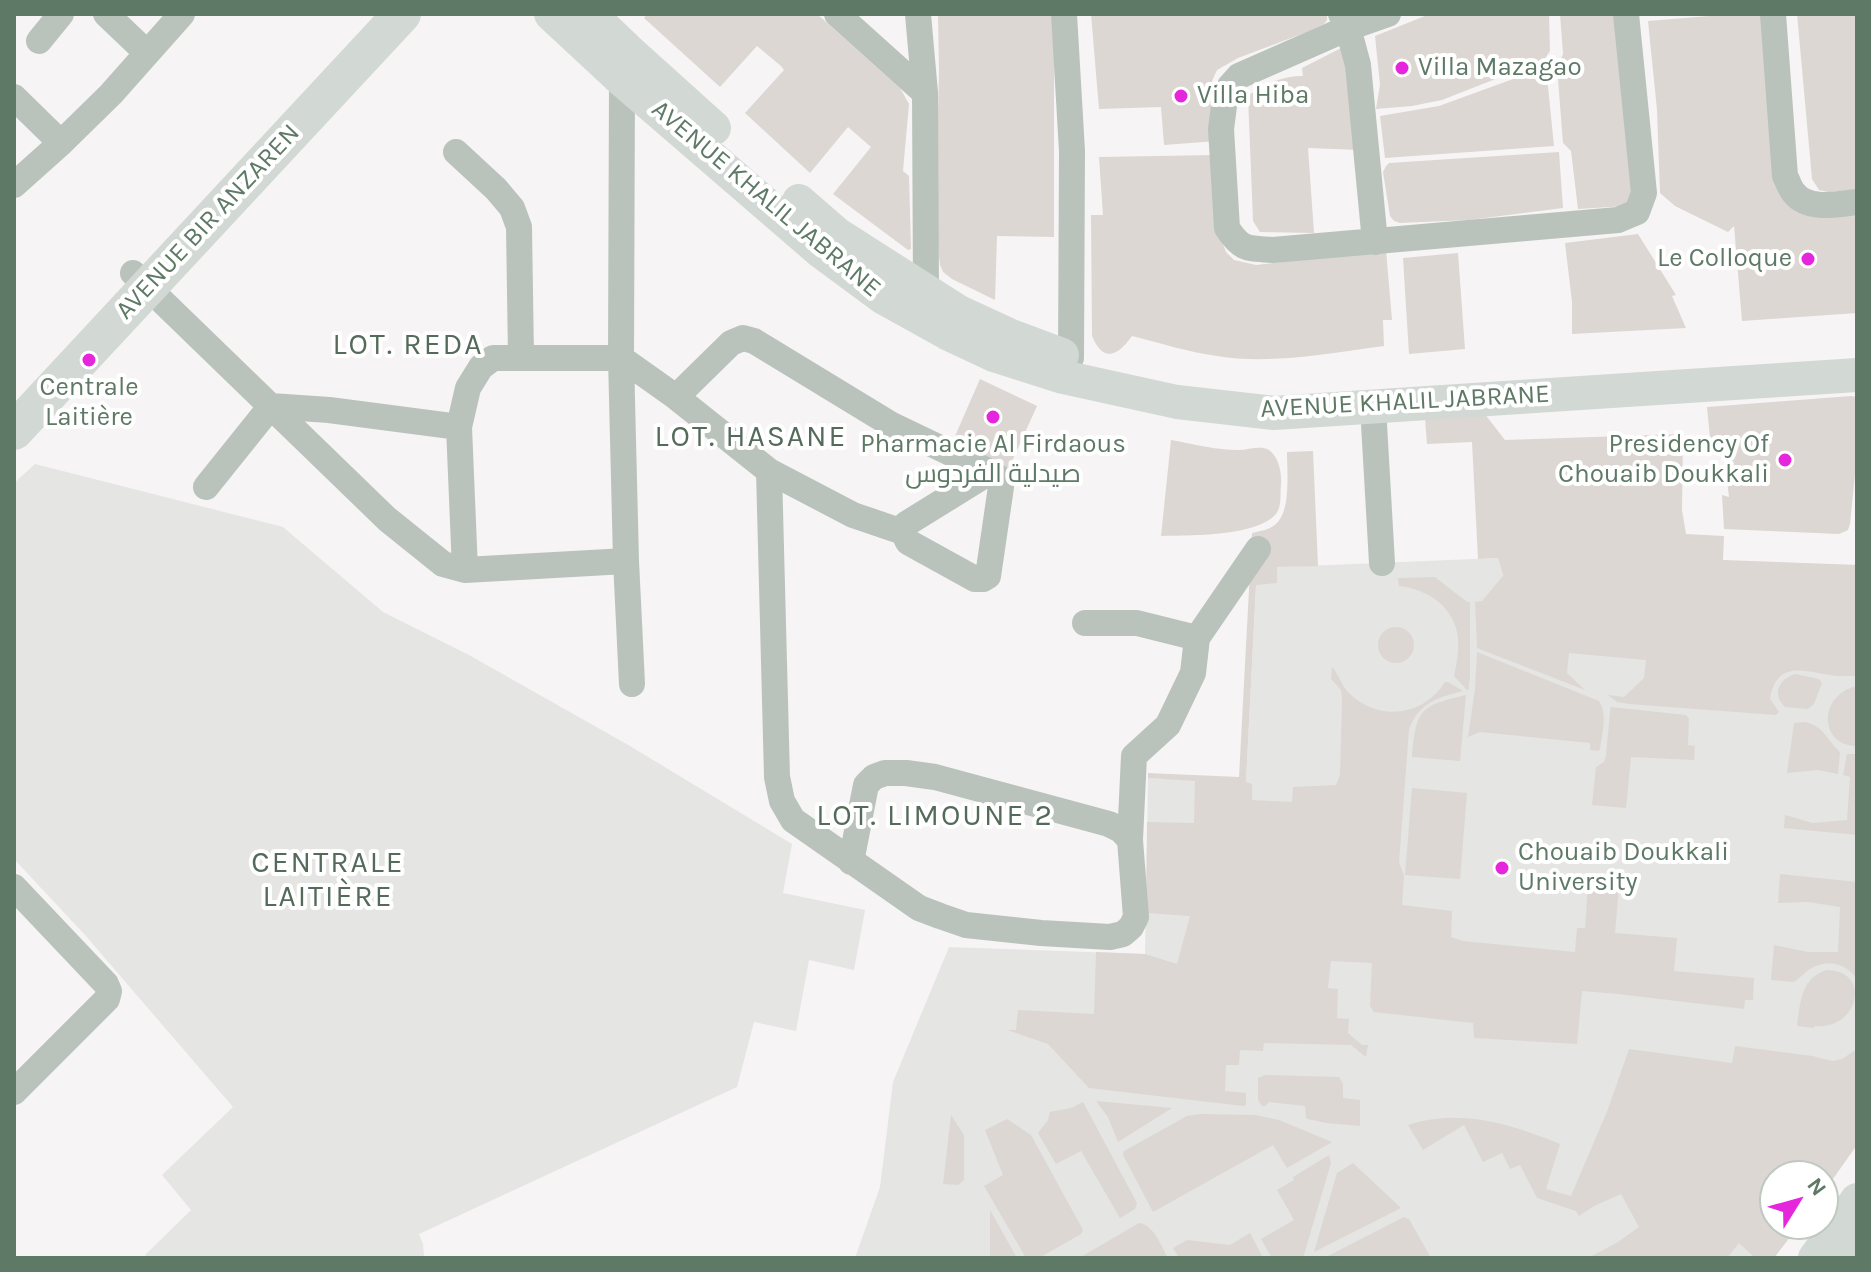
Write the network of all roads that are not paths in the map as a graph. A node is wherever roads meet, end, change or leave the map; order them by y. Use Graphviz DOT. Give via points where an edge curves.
graph roads {
  1 [pos="61,14"];
  2 [pos="106,14"];
  3 [pos="182,14"];
  4 [pos="371,14"];
  5 [pos="402,14"];
  6 [pos="551,14"];
  7 [pos="590,14"];
  8 [pos="837,14"];
  9 [pos="918,14"];
  10 [pos="1064,14"];
  11 [pos="1388,14"];
  12 [pos="1626,14"];
  13 [pos="1773,14"];
  14 [pos="1344,21"];
  15 [pos="39,41"];
  16 [pos="147,53"];
  17 [pos="624,64"];
  18 [pos="925,93"];
  19 [pos="14,97"];
  20 [pos="61,143"];
  21 [pos="456,152"];
  22 [pos="14,185"];
  23 [pos="1857,202"];
  24 [pos="1375,242"];
  25 [pos="140,280"];
  26 [pos="924,305"];
  27 [pos="521,357"];
  28 [pos="621,358"];
  29 [pos="1857,361"];
  30 [pos="1067,368"];
  31 [pos="1857,375"];
  32 [pos="676,397"];
  33 [pos="14,403"];
  34 [pos="271,406"];
  35 [pos="1373,407"];
  36 [pos="459,427"];
  37 [pos="14,431"];
  38 [pos="769,471"];
  39 [pos="990,472"];
  40 [pos="206,487"];
  41 [pos="903,532"];
  42 [pos="1258,549"];
  43 [pos="626,561"];
  44 [pos="1382,563"];
  45 [pos="465,570"];
  46 [pos="1085,623"];
  47 [pos="1197,638"];
  48 [pos="632,684"];
  49 [pos="1130,840"];
  50 [pos="851,862"];
  51 [pos="19,903"];
  52 [pos="14,1092"];
  53 [pos="1857,1200"];
  54 [pos="1857,1249"];
  55 [pos="1815,1258"];
  56 [pos="1850,1258"];
  1 -- 15 [label="street"];
  2 -- 16 [label="street"];
  3 -- 16 [label="street"];
  4 -- 25 [label="highway, AVENUE BIR ANZAREN"];
  5 -- 25 [label="highway, AVENUE BIR ANZAREN"];
  6 -- 17 [label="main road, AVENUE KHALIL JABRANE"];
  7 -- 17 [label="main road, AVENUE KHALIL JABRANE"];
  8 -- 18 [label="street"];
  9 -- 18 [label="street"];
  10 -- 30 [label="street" via="1072,151"];
  11 -- 14 [label="street"];
  12 -- 24 [label="street" via="1644,193 1637,212 1618,220"];
  13 -- 23 [label="street" via="1785,176 1805,202"];
  14 -- 24 [label="street" via="1361,82"];
  14 -- 24 [label="street" via="1239,76 1230,86 1221,129 1227,228 1246,248"];
  16 -- 20 [label="street"];
  17 -- 26 [label="main road, AVENUE KHALIL JABRANE" via="818,233 884,298"];
  17 -- 28 [label="street"];
  18 -- 26 [label="street"];
  19 -- 20 [label="street"];
  20 -- 22 [label="street"];
  21 -- 27 [label="street" via="512,208 519,227"];
  25 -- 33 [label="highway, AVENUE BIR ANZAREN"];
  25 -- 34 [label="street"];
  25 -- 37 [label="highway, AVENUE BIR ANZAREN"];
  26 -- 30 [label="main road, AVENUE KHALIL JABRANE" via="994,355"];
  27 -- 28 [label="street"];
  27 -- 36 [label="street" via="493,358 481,367 468,388"];
  28 -- 32 [label="street"];
  28 -- 43 [label="street"];
  29 -- 30 [label="main road, AVENUE KHALIL JABRANE" via="1275,394 1214,393"];
  30 -- 35 [label="main road, AVENUE KHALIL JABRANE" via="1177,402 1274,413"];
  31 -- 35 [label="main road, AVENUE KHALIL JABRANE"];
  32 -- 38 [label="street"];
  32 -- 39 [label="street" via="731,343 743,338 892,425"];
  34 -- 36 [label="street"];
  34 -- 40 [label="street"];
  34 -- 45 [label="street" via="421,548 443,564"];
  35 -- 44 [label="street"];
  36 -- 45 [label="street"];
  38 -- 41 [label="street" via="853,515"];
  38 -- 50 [label="street" via="777,777 782,801 793,820"];
  39 -- 41 [label="street" via="906,524"];
  39 -- 41 [label="street" via="1001,487 988,576 975,579 908,542"];
  42 -- 47 [label="street"];
  43 -- 45 [label="street"];
  43 -- 48 [label="street"];
  46 -- 47 [label="street" via="1137,623"];
  47 -- 49 [label="street" via="1193,673 1168,725 1134,756"];
  49 -- 50 [label="street" via="1109,824 935,777 885,773 866,785"];
  49 -- 50 [label="street" via="1136,917 1123,934 1110,937 966,925 919,908"];
  51 -- 52 [label="street" via="109,991 107,999"];
  53 -- 55 [label="main road"];
  54 -- 56 [label="main road"];
}
